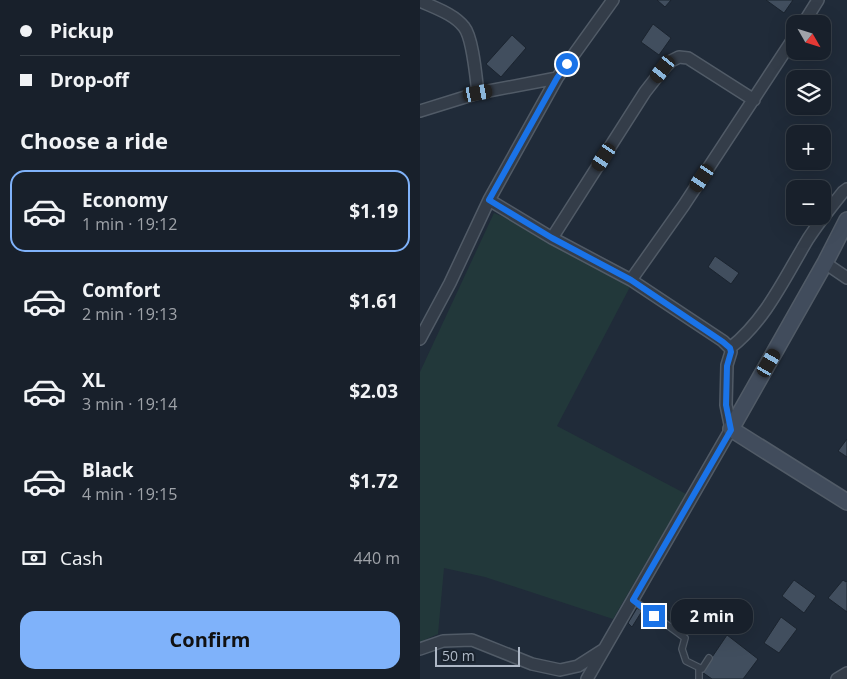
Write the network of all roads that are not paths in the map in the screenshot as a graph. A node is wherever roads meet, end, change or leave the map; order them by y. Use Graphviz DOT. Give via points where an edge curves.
graph roads {
  1 [pos="613,0"];
  2 [pos="818,0"];
  3 [pos="420,1"];
  4 [pos="809,15"];
  5 [pos="786,50"];
  6 [pos="557,78"];
  7 [pos="478,93"];
  8 [pos="754,100"];
  9 [pos="420,111"];
  10 [pos="847,189"];
  11 [pos="489,200"];
  12 [pos="847,220"];
  13 [pos="552,238"];
  14 [pos="825,263"];
  15 [pos="847,278"];
  16 [pos="631,280"];
  17 [pos="420,339"];
  18 [pos="730,348"];
  19 [pos="731,430"];
  20 [pos="847,502"];
  21 [pos="633,600"];
  22 [pos="420,649"];
  23 [pos="604,649"];
  24 [pos="709,658"];
  25 [pos="699,668"];
  26 [pos="847,673"];
  27 [pos="587,679"];
  28 [pos="699,679"];
  29 [pos="837,679"];
  1 -- 6 [label="street"];
  2 -- 4 [label="street"];
  3 -- 7 [label="street" via="447,14 466,29"];
  5 -- 8 [label="street"];
  6 -- 7 [label="street"];
  6 -- 11 [label="street"];
  7 -- 9 [label="street"];
  8 -- 13 [label="street" via="688,58 679,57 671,61 645,92"];
  8 -- 16 [label="street"];
  10 -- 18 [label="street" via="808,239 768,308"];
  11 -- 13 [label="street"];
  11 -- 17 [label="street"];
  12 -- 14 [label="street"];
  13 -- 16 [label="street"];
  14 -- 15 [label="street"];
  14 -- 19 [label="street"];
  16 -- 18 [label="street"];
  18 -- 19 [label="street" via="726,405"];
  19 -- 20 [label="street"];
  19 -- 21 [label="street"];
  21 -- 23 [label="street"];
  21 -- 25 [label="lane" via="685,638 682,649 686,661"];
  22 -- 23 [label="street" via="443,641 472,640 532,664 560,670 578,666"];
  23 -- 27 [label="street"];
  24 -- 25 [label="lane" via="702,669"];
  25 -- 28 [label="lane"];
  26 -- 29 [label="street"];
}
